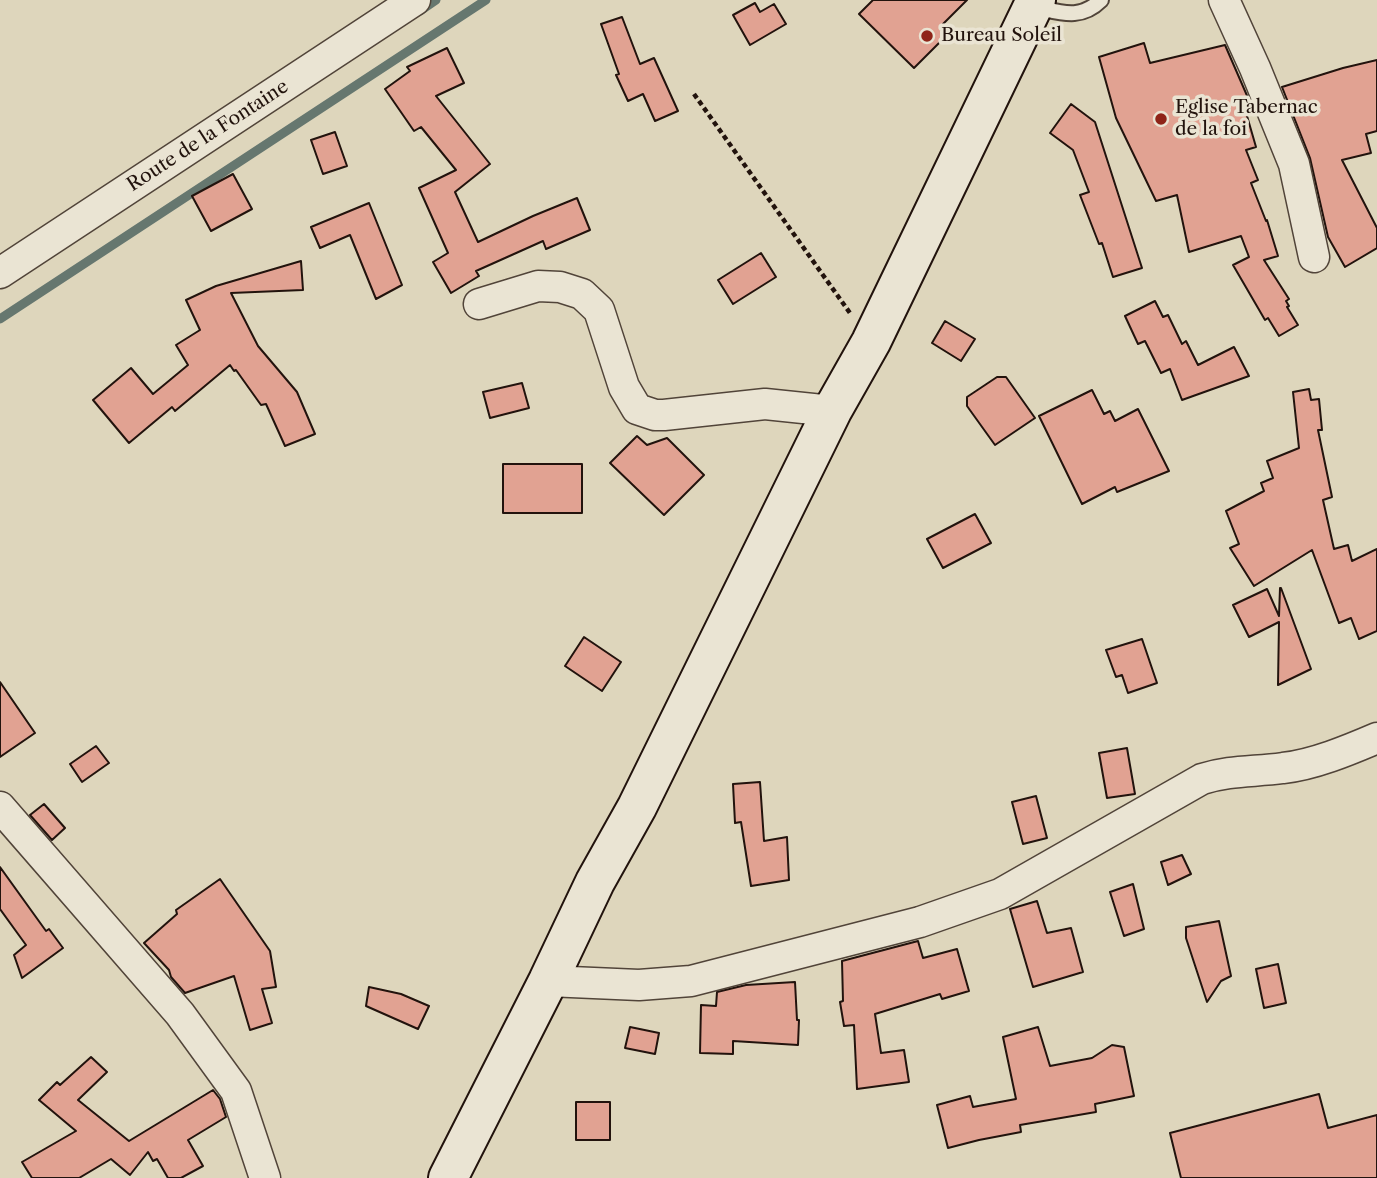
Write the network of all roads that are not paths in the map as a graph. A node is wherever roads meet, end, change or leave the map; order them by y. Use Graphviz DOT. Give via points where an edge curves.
graph roads {
  1 [pos="415,0"];
  2 [pos="1101,0"];
  3 [pos="1224,0"];
  4 [pos="1035,3"];
  5 [pos="1314,257"];
  6 [pos="0,273"];
  7 [pos="479,304"];
  8 [pos="832,411"];
  9 [pos="1377,738"];
  10 [pos="0,807"];
  11 [pos="548,981"];
  12 [pos="265,1178"];
  13 [pos="448,1178"];
  1 -- 6 [label="street, Route de la Fontaine"];
  2 -- 4 [label="lane" via="1084,13 1061,13"];
  3 -- 5 [label="street" via="1294,164"];
  4 -- 8 [label="main road" via="871,342"];
  7 -- 8 [label="street" via="538,286 582,293 599,310 624,387 644,413 765,404"];
  8 -- 11 [label="main road"];
  9 -- 11 [label="street" via="1285,768 1202,779 1000,894 920,922 691,981 639,985"];
  10 -- 12 [label="street" via="180,1014 236,1091"];
  11 -- 13 [label="main road"];
}
